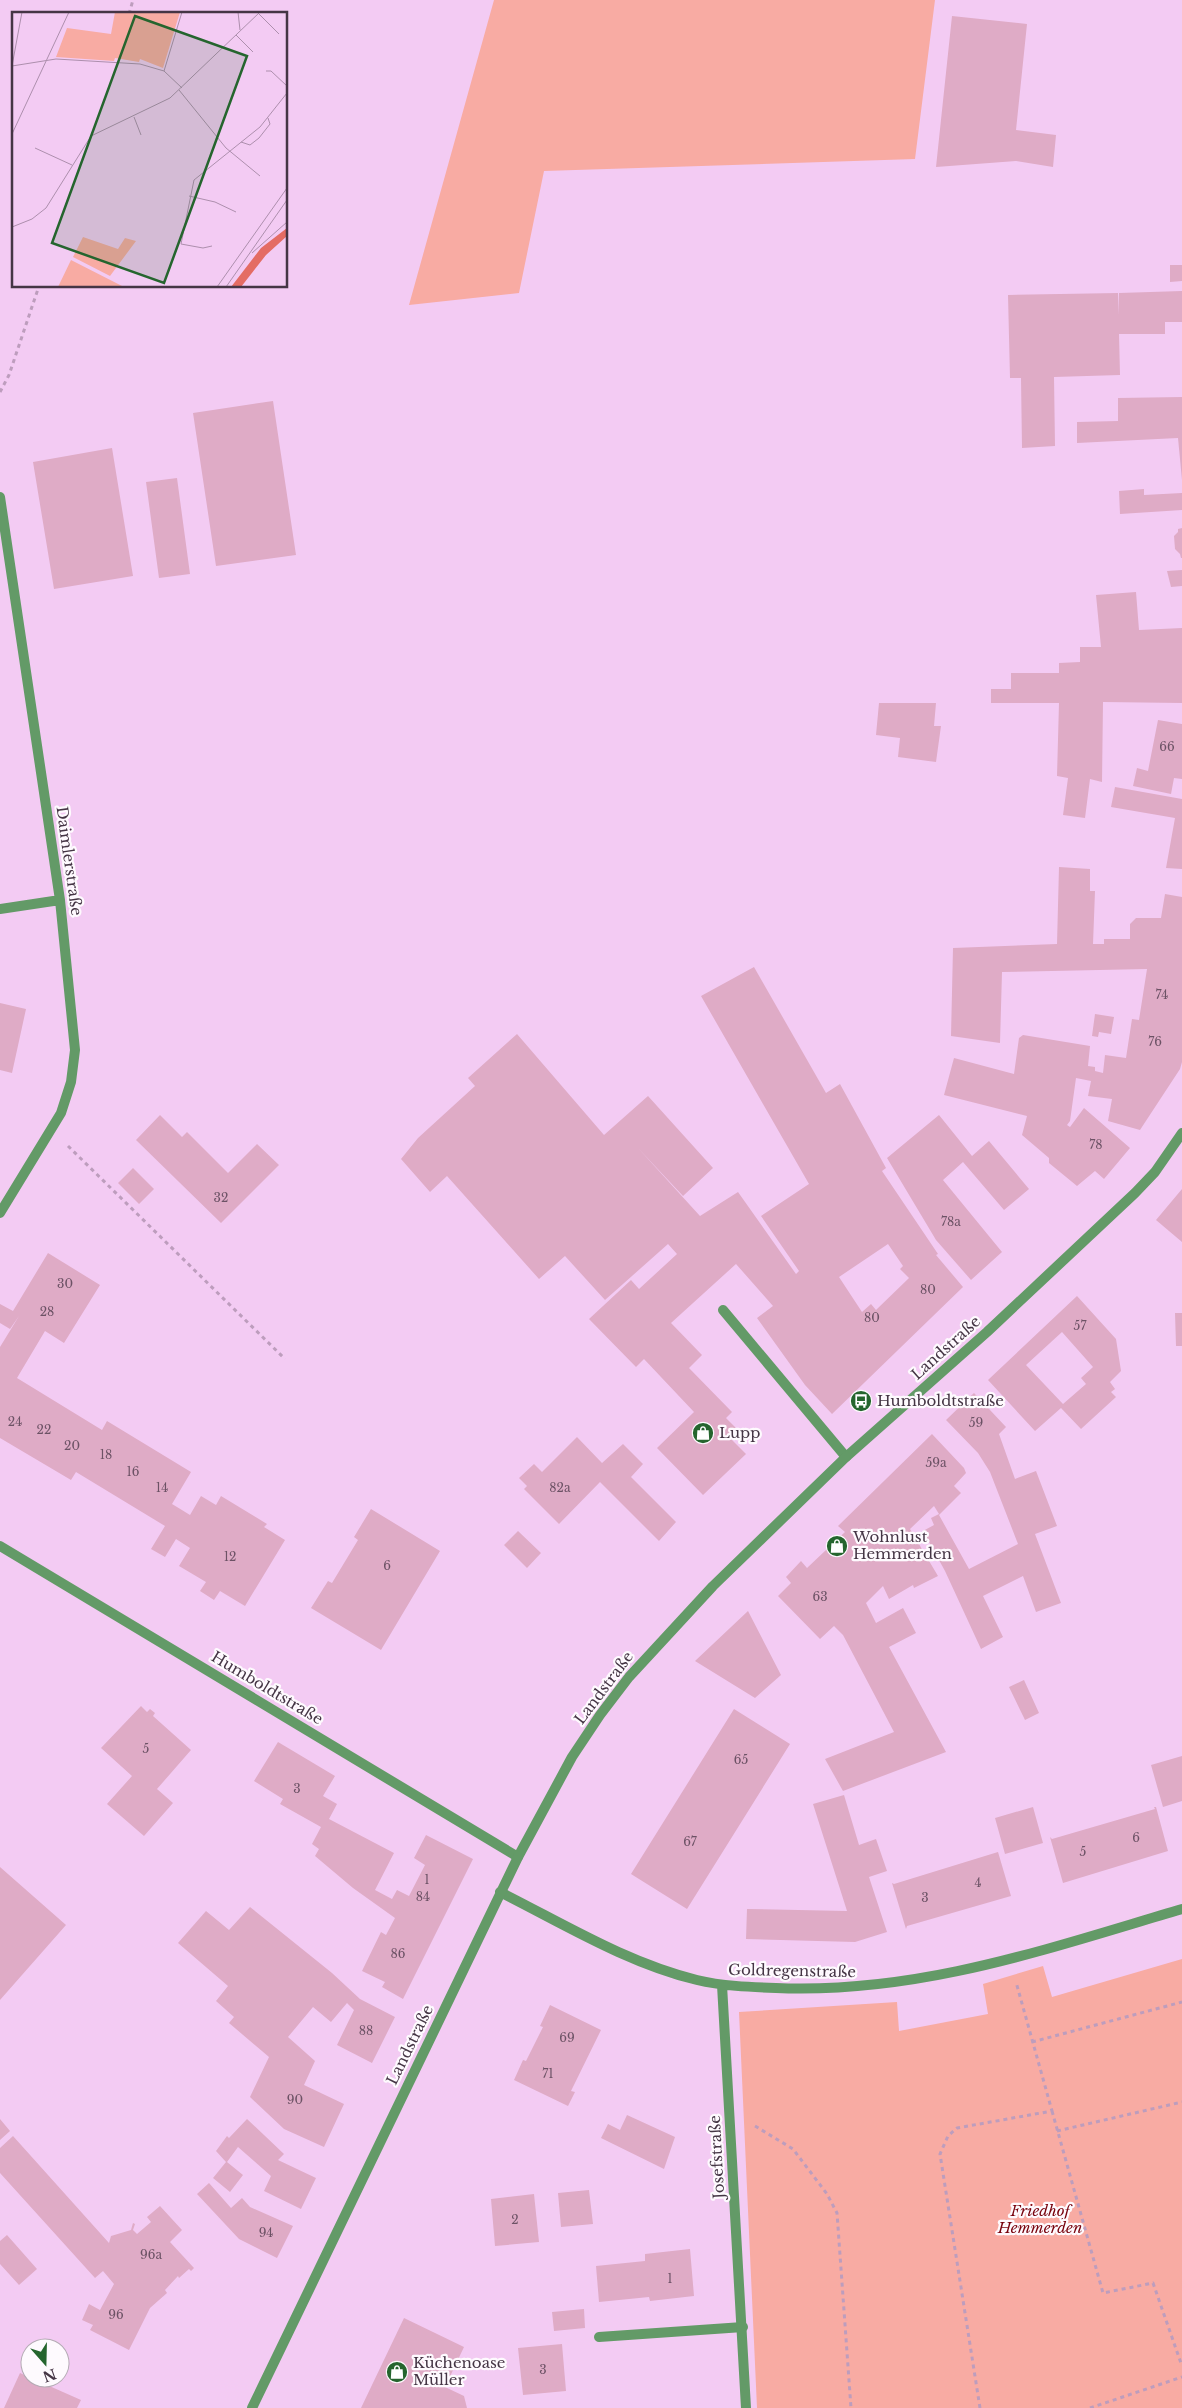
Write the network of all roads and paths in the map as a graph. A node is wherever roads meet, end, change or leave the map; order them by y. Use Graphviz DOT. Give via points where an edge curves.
graph roads {
  1 [pos="38,288"];
  2 [pos="0,392"];
  3 [pos="0,497"];
  4 [pos="60,900"];
  5 [pos="0,909"];
  6 [pos="52,1130"];
  7 [pos="1182,1134"];
  8 [pos="0,1213"];
  9 [pos="723,1310"];
  10 [pos="285,1359"];
  11 [pos="846,1457"];
  12 [pos="0,1546"];
  13 [pos="518,1857"];
  14 [pos="500,1892"];
  15 [pos="1182,1909"];
  16 [pos="1012,1959"];
  17 [pos="722,1985"];
  18 [pos="1182,2002"];
  19 [pos="1032,2042"];
  20 [pos="1182,2102"];
  21 [pos="1052,2111"];
  22 [pos="730,2114"];
  23 [pos="1057,2131"];
  24 [pos="743,2327"];
  25 [pos="599,2337"];
  26 [pos="1182,2366"];
  27 [pos="1182,2377"];
  28 [pos="252,2408"];
  29 [pos="746,2408"];
  30 [pos="851,2408"];
  31 [pos="980,2408"];
  32 [pos="1090,2408"];
  1 -- 2 [label="path" via="9,375"];
  3 -- 4 [label="street, Daimlerstraße"];
  4 -- 5 [label="street"];
  4 -- 6 [label="street, Daimlerstraße" via="75,1050 67,1098"];
  6 -- 8 [label="street, Daimlerstraße"];
  6 -- 10 [label="path"];
  7 -- 11 [label="street, Landstraße" via="1135,1194"];
  9 -- 11 [label="street"];
  11 -- 13 [label="street, Landstraße" via="713,1586 628,1677 572,1757"];
  12 -- 13 [label="street, Humboldtstraße"];
  13 -- 14 [label="street, Landstraße"];
  14 -- 17 [label="street, Goldregenstraße" via="645,1964"];
  14 -- 28 [label="street, Landstraße"];
  15 -- 16 [label="street, Goldregenstraße"];
  16 -- 17 [label="street, Goldregenstraße" via="930,1978 864,1987 800,1989"];
  16 -- 19 [label="path"];
  17 -- 22 [label="street, Josefstraße"];
  18 -- 19 [label="path"];
  19 -- 21 [label="path"];
  20 -- 23 [label="path"];
  21 -- 23 [label="path"];
  21 -- 31 [label="path" via="957,2128 948,2136 940,2154"];
  22 -- 24 [label="street, Josefstraße"];
  22 -- 30 [label="path" via="793,2149 827,2194 836,2213"];
  23 -- 26 [label="path" via="1103,2293 1153,2283"];
  24 -- 25 [label="street"];
  24 -- 29 [label="street, Josefstraße"];
  27 -- 32 [label="path"];
}
